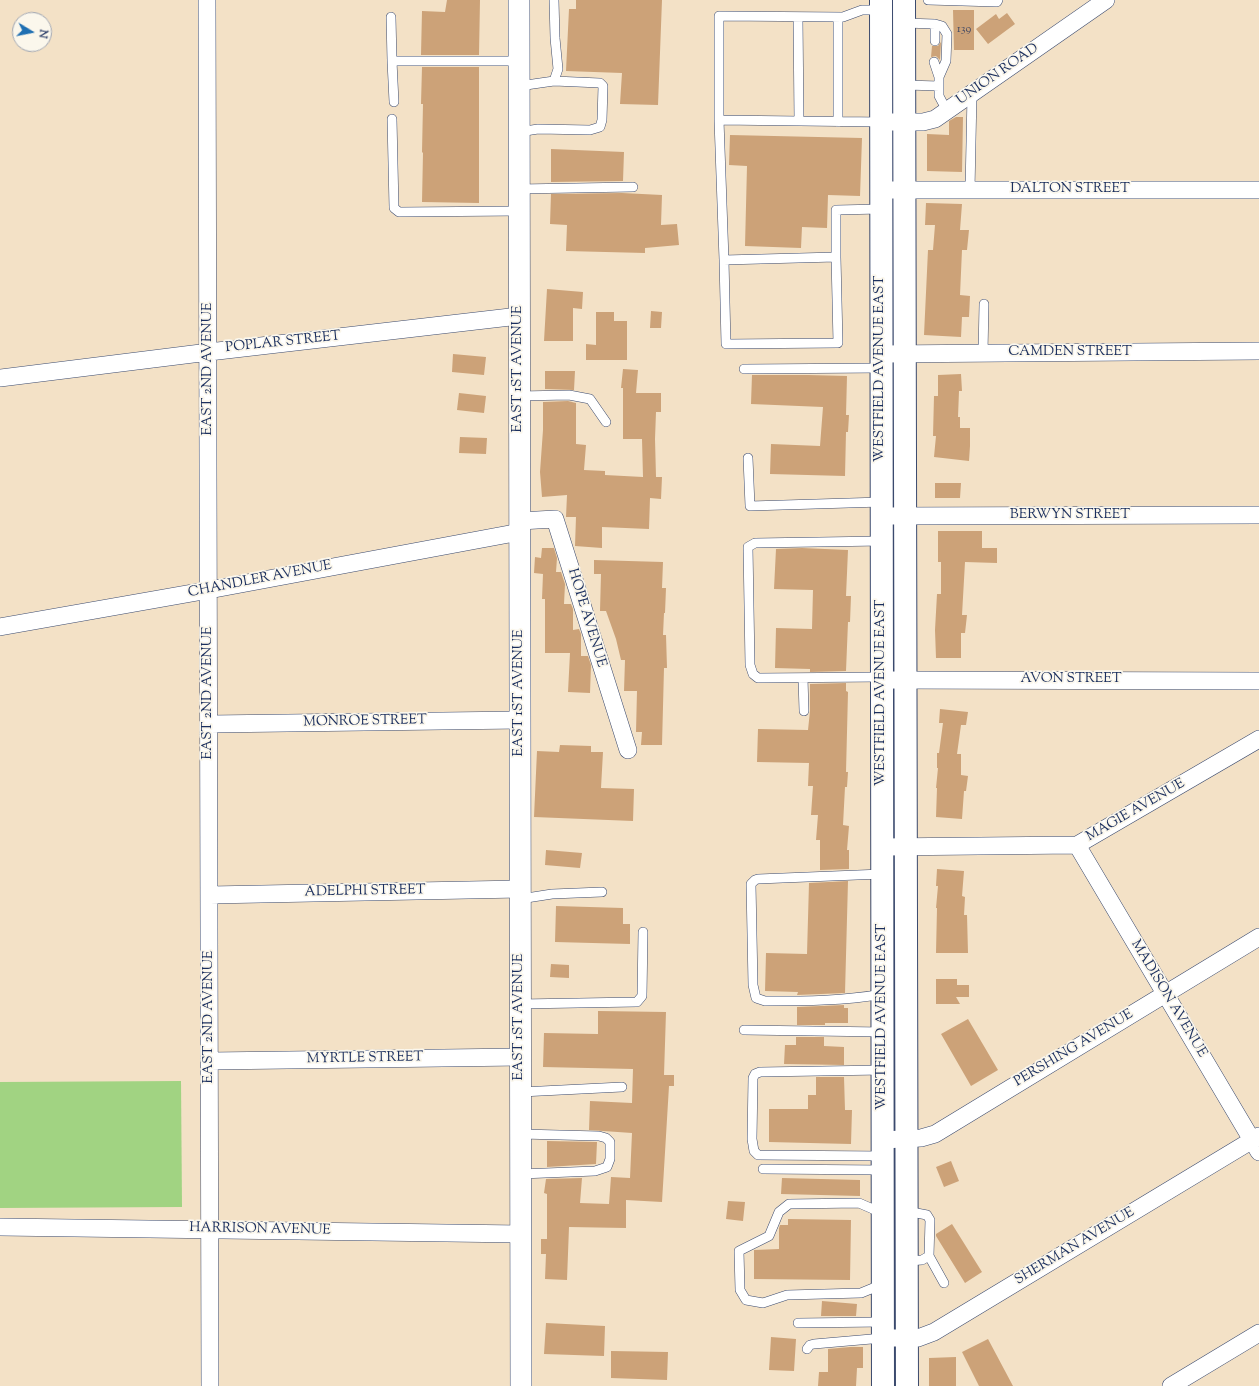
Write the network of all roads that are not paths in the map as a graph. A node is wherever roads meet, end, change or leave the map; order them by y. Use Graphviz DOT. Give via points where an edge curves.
graph roads {
  1 [pos="207,0"];
  2 [pos="518,0"];
  3 [pos="554,0"];
  4 [pos="904,0"];
  5 [pos="928,0"];
  6 [pos="998,0"];
  7 [pos="1106,0"];
  8 [pos="881,5"];
  9 [pos="391,16"];
  10 [pos="798,17"];
  11 [pos="838,17"];
  12 [pos="904,24"];
  13 [pos="935,24"];
  14 [pos="935,41"];
  15 [pos="392,60"];
  16 [pos="519,61"];
  17 [pos="934,62"];
  18 [pos="554,81"];
  19 [pos="939,82"];
  20 [pos="904,85"];
  21 [pos="519,86"];
  22 [pos="972,94"];
  23 [pos="394,102"];
  24 [pos="947,111"];
  25 [pos="392,120"];
  26 [pos="719,120"];
  27 [pos="798,121"];
  28 [pos="838,122"];
  29 [pos="881,122"];
  30 [pos="904,122"];
  31 [pos="519,132"];
  32 [pos="633,187"];
  33 [pos="519,189"];
  34 [pos="904,190"];
  35 [pos="970,190"];
  36 [pos="1259,190"];
  37 [pos="881,199"];
  38 [pos="519,211"];
  39 [pos="836,257"];
  40 [pos="724,260"];
  41 [pos="984,304"];
  42 [pos="519,316"];
  43 [pos="209,352"];
  44 [pos="1259,352"];
  45 [pos="905,353"];
  46 [pos="984,353"];
  47 [pos="882,361"];
  48 [pos="744,369"];
  49 [pos="0,378"];
  50 [pos="519,396"];
  51 [pos="606,422"];
  52 [pos="748,458"];
  53 [pos="882,509"];
  54 [pos="1259,515"];
  55 [pos="905,516"];
  56 [pos="520,526"];
  57 [pos="882,541"];
  58 [pos="209,590"];
  59 [pos="0,627"];
  60 [pos="803,678"];
  61 [pos="882,679"];
  62 [pos="905,680"];
  63 [pos="1259,681"];
  64 [pos="804,711"];
  65 [pos="520,720"];
  66 [pos="210,724"];
  67 [pos="1259,739"];
  68 [pos="628,750"];
  69 [pos="1077,845"];
  70 [pos="906,846"];
  71 [pos="882,847"];
  72 [pos="882,874"];
  73 [pos="602,892"];
  74 [pos="520,894"];
  75 [pos="210,895"];
  76 [pos="643,932"];
  77 [pos="1259,937"];
  78 [pos="882,994"];
  79 [pos="906,994"];
  80 [pos="1165,994"];
  81 [pos="520,1004"];
  82 [pos="744,1030"];
  83 [pos="883,1032"];
  84 [pos="520,1057"];
  85 [pos="210,1061"];
  86 [pos="883,1070"];
  87 [pos="622,1087"];
  88 [pos="521,1092"];
  89 [pos="521,1134"];
  90 [pos="906,1140"];
  91 [pos="1257,1143"];
  92 [pos="883,1155"];
  93 [pos="763,1169"];
  94 [pos="521,1174"];
  95 [pos="906,1211"];
  96 [pos="883,1213"];
  97 [pos="0,1227"];
  98 [pos="210,1230"];
  99 [pos="521,1234"];
  100 [pos="929,1256"];
  101 [pos="906,1262"];
  102 [pos="944,1283"];
  103 [pos="883,1284"];
  104 [pos="798,1323"];
  105 [pos="883,1330"];
  106 [pos="1259,1333"];
  107 [pos="906,1338"];
  108 [pos="807,1349"];
  109 [pos="210,1386"];
  110 [pos="521,1386"];
  111 [pos="883,1386"];
  112 [pos="906,1386"];
  113 [pos="1171,1386"];
  1 -- 43 [label="street, EAST 2ND AVENUE"];
  2 -- 16 [label="street, EAST 1ST AVENUE"];
  3 -- 18 [label="lane" via="558,68"];
  4 -- 12 [label="main road, WESTFIELD AVENUE EAST"];
  5 -- 6 [label="lane"];
  7 -- 22 [label="street, UNION ROAD"];
  8 -- 11 [label="lane"];
  8 -- 29 [label="main road, WESTFIELD AVENUE EAST"];
  9 -- 15 [label="lane"];
  10 -- 11 [label="lane"];
  10 -- 26 [label="lane" via="719,16"];
  10 -- 27 [label="lane"];
  11 -- 28 [label="lane"];
  12 -- 13 [label="lane"];
  12 -- 20 [label="main road, WESTFIELD AVENUE EAST"];
  13 -- 14 [label="lane"];
  13 -- 19 [label="lane" via="942,26 947,34 946,61"];
  15 -- 16 [label="lane"];
  15 -- 23 [label="lane"];
  16 -- 21 [label="street, EAST 1ST AVENUE"];
  17 -- 19 [label="lane"];
  18 -- 21 [label="lane"];
  18 -- 31 [label="lane" via="600,83 603,86 600,127 590,130 538,129"];
  19 -- 20 [label="lane"];
  19 -- 24 [label="lane" via="939,96"];
  20 -- 30 [label="main road, WESTFIELD AVENUE EAST"];
  21 -- 31 [label="street, EAST 1ST AVENUE"];
  22 -- 24 [label="street, UNION ROAD"];
  22 -- 35 [label="lane"];
  24 -- 30 [label="street, UNION ROAD" via="929,121"];
  25 -- 38 [label="lane" via="394,208 399,212"];
  26 -- 27 [label="lane"];
  26 -- 40 [label="lane"];
  27 -- 28 [label="lane"];
  28 -- 29 [label="lane"];
  29 -- 30 [label="street, UNION ROAD"];
  29 -- 37 [label="main road, WESTFIELD AVENUE EAST"];
  30 -- 34 [label="main road, WESTFIELD AVENUE EAST"];
  31 -- 33 [label="street, EAST 1ST AVENUE"];
  32 -- 33 [label="lane"];
  33 -- 38 [label="street, EAST 1ST AVENUE"];
  34 -- 35 [label="street, DALTON STREET"];
  34 -- 37 [label="street, DALTON STREET"];
  34 -- 45 [label="main road, WESTFIELD AVENUE EAST"];
  35 -- 36 [label="street, DALTON STREET"];
  37 -- 39 [label="lane" via="836,210"];
  37 -- 47 [label="main road, WESTFIELD AVENUE EAST"];
  38 -- 42 [label="street, EAST 1ST AVENUE"];
  39 -- 40 [label="lane"];
  39 -- 40 [label="lane" via="838,343 726,344"];
  41 -- 46 [label="lane"];
  42 -- 43 [label="street, POPLAR STREET"];
  42 -- 50 [label="street, EAST 1ST AVENUE"];
  43 -- 49 [label="street, POPLAR STREET"];
  43 -- 58 [label="street, EAST 2ND AVENUE"];
  44 -- 46 [label="street, CAMDEN STREET"];
  45 -- 46 [label="street, CAMDEN STREET"];
  45 -- 47 [label="street, CAMDEN STREET"];
  45 -- 55 [label="main road, WESTFIELD AVENUE EAST"];
  47 -- 48 [label="lane"];
  47 -- 53 [label="main road, WESTFIELD AVENUE EAST"];
  50 -- 51 [label="lane" via="569,395 590,399"];
  50 -- 56 [label="street, EAST 1ST AVENUE"];
  52 -- 53 [label="lane" via="750,506"];
  53 -- 55 [label="street, BERWYN STREET"];
  53 -- 57 [label="main road, WESTFIELD AVENUE EAST"];
  54 -- 55 [label="street, BERWYN STREET"];
  55 -- 62 [label="main road, WESTFIELD AVENUE EAST"];
  56 -- 58 [label="street, CHANDLER AVENUE"];
  56 -- 65 [label="street, EAST 1ST AVENUE"];
  56 -- 68 [label="street, HOPE AVENUE" via="555,519"];
  57 -- 60 [label="lane" via="755,543 748,547 750,669 758,678"];
  57 -- 61 [label="main road, WESTFIELD AVENUE EAST"];
  58 -- 59 [label="street, CHANDLER AVENUE"];
  58 -- 66 [label="street, EAST 2ND AVENUE"];
  60 -- 61 [label="lane"];
  60 -- 64 [label="lane"];
  61 -- 62 [label="street, AVON STREET"];
  61 -- 71 [label="main road, WESTFIELD AVENUE EAST"];
  62 -- 63 [label="street, AVON STREET"];
  62 -- 70 [label="main road, WESTFIELD AVENUE EAST"];
  65 -- 66 [label="street, MONROE STREET"];
  65 -- 74 [label="street, EAST 1ST AVENUE"];
  66 -- 75 [label="street, EAST 2ND AVENUE"];
  67 -- 69 [label="street, MAGIE AVENUE"];
  69 -- 70 [label="street, MAGIE AVENUE"];
  69 -- 80 [label="street, MADISON AVENUE"];
  70 -- 71 [label="street, MAGIE AVENUE"];
  70 -- 79 [label="main road, WESTFIELD AVENUE EAST"];
  71 -- 72 [label="main road, WESTFIELD AVENUE EAST"];
  72 -- 78 [label="main road, WESTFIELD AVENUE EAST"];
  72 -- 78 [label="lane" via="758,879 752,884 753,985 756,998 765,1002 840,1000"];
  73 -- 74 [label="lane"];
  74 -- 75 [label="street, ADELPHI STREET"];
  74 -- 81 [label="street, EAST 1ST AVENUE"];
  75 -- 85 [label="street, EAST 2ND AVENUE"];
  76 -- 81 [label="lane" via="642,996 637,1002"];
  77 -- 80 [label="street, PERSHING AVENUE"];
  78 -- 79 [label="main road"];
  78 -- 83 [label="main road, WESTFIELD AVENUE EAST"];
  79 -- 90 [label="main road, WESTFIELD AVENUE EAST"];
  80 -- 90 [label="street, PERSHING AVENUE" via="934,1134"];
  80 -- 91 [label="street, MADISON AVENUE"];
  81 -- 84 [label="street, EAST 1ST AVENUE"];
  82 -- 83 [label="lane"];
  83 -- 86 [label="main road, WESTFIELD AVENUE EAST"];
  84 -- 85 [label="street, MYRTLE STREET"];
  84 -- 88 [label="street, EAST 1ST AVENUE"];
  85 -- 98 [label="street, EAST 2ND AVENUE"];
  86 -- 92 [label="main road, WESTFIELD AVENUE EAST"];
  86 -- 92 [label="lane" via="755,1074 752,1139 754,1151 758,1155"];
  87 -- 88 [label="lane"];
  88 -- 89 [label="street, EAST 1ST AVENUE"];
  89 -- 94 [label="street, EAST 1ST AVENUE"];
  89 -- 94 [label="lane" via="590,1136 606,1138 610,1142 610,1159 607,1167 595,1171"];
  90 -- 92 [label="street, PERSHING AVENUE"];
  90 -- 95 [label="main road, WESTFIELD AVENUE EAST"];
  91 -- 107 [label="street, SHERMAN AVENUE" via="934,1332 918,1338"];
  92 -- 93 [label="lane"];
  92 -- 96 [label="main road, WESTFIELD AVENUE EAST"];
  94 -- 99 [label="street, EAST 1ST AVENUE"];
  95 -- 100 [label="lane" via="927,1215 930,1220"];
  95 -- 101 [label="main road, WESTFIELD AVENUE EAST"];
  96 -- 103 [label="main road, WESTFIELD AVENUE EAST"];
  96 -- 103 [label="lane" via="859,1203 789,1204 779,1212 769,1236 740,1251 740,1290 746,1300 763,1304 787,1295 861,1292"];
  97 -- 98 [label="street, HARRISON AVENUE"];
  98 -- 99 [label="street, HARRISON AVENUE"];
  98 -- 109 [label="street, EAST 2ND AVENUE"];
  99 -- 110 [label="street, EAST 1ST AVENUE"];
  100 -- 101 [label="lane" via="922,1260"];
  100 -- 102 [label="lane"];
  101 -- 107 [label="main road, WESTFIELD AVENUE EAST"];
  103 -- 105 [label="main road, WESTFIELD AVENUE EAST"];
  104 -- 105 [label="lane"];
  105 -- 107 [label="street, SHERMAN AVENUE"];
  105 -- 108 [label="lane" via="814,1344"];
  105 -- 111 [label="main road, WESTFIELD AVENUE EAST"];
  106 -- 113 [label="street"];
  107 -- 112 [label="main road, WESTFIELD AVENUE EAST"];
}
